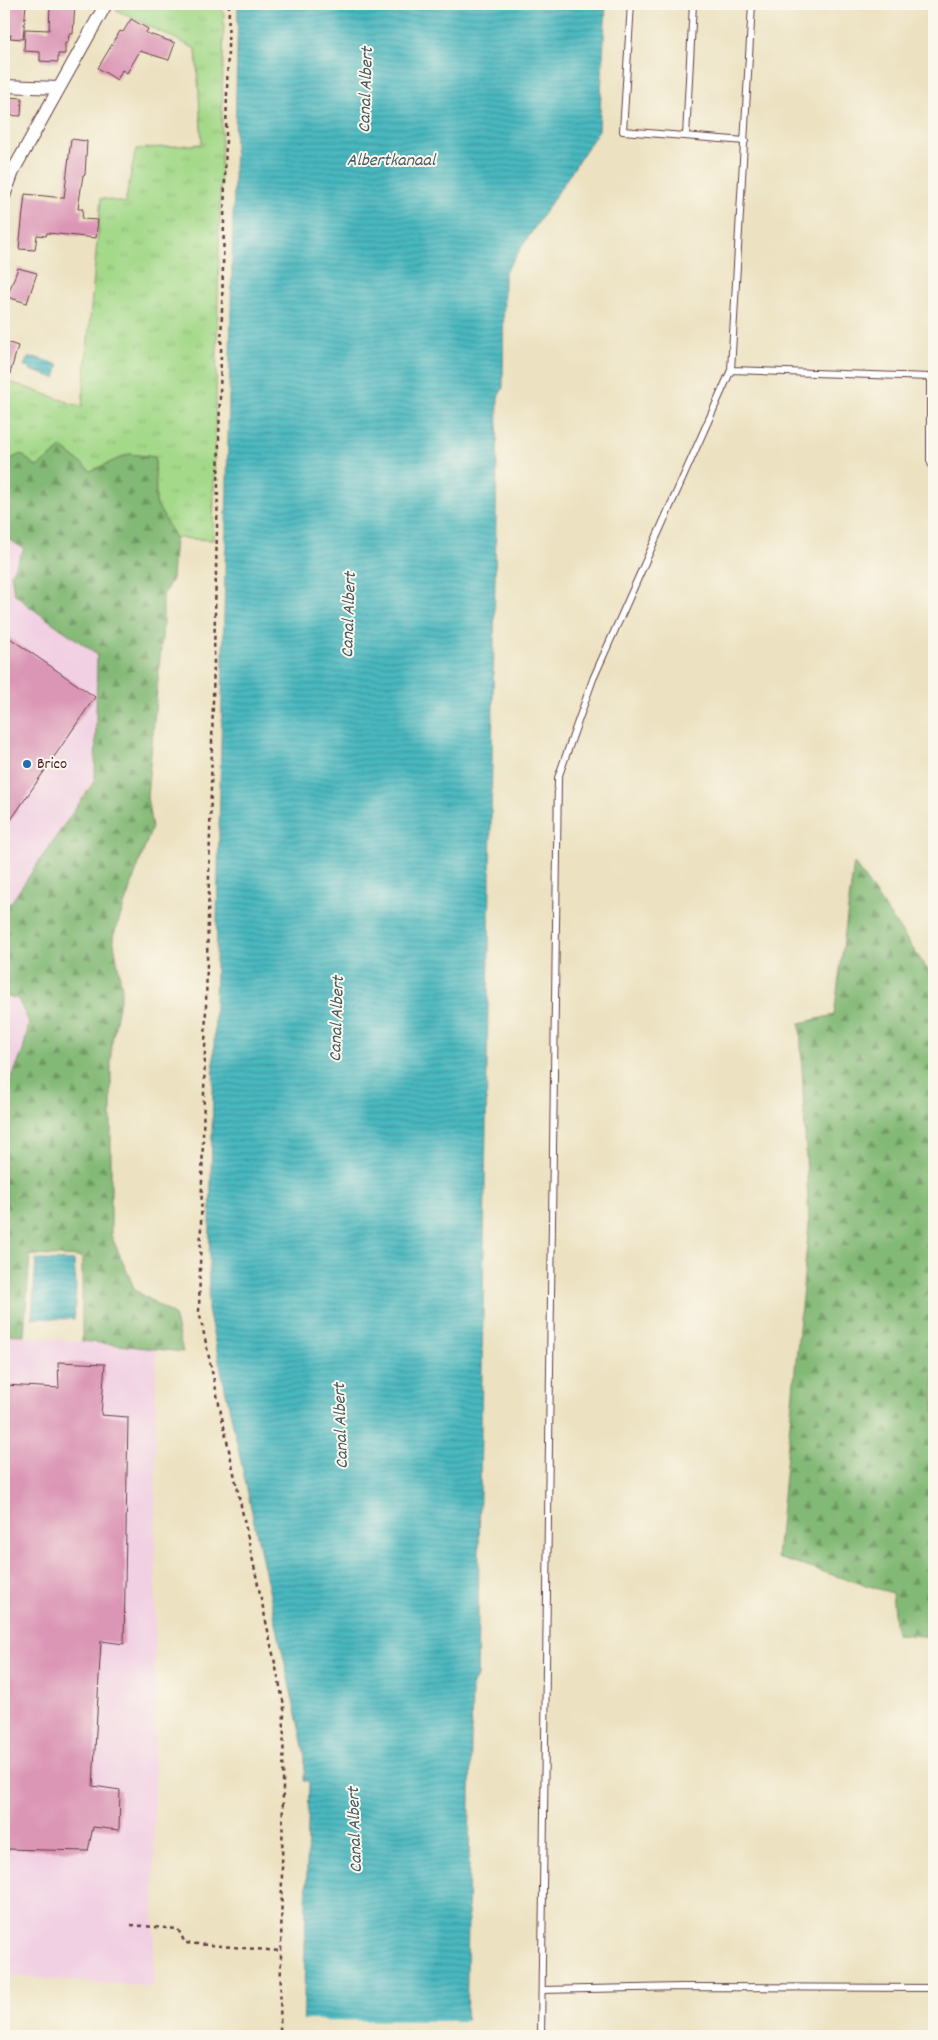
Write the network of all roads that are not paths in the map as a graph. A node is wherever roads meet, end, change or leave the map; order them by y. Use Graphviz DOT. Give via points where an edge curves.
graph roads {
  1 [pos="106,4"];
  2 [pos="630,4"];
  3 [pos="693,4"];
  4 [pos="752,4"];
  5 [pos="4,86"];
  6 [pos="59,88"];
  7 [pos="686,136"];
  8 [pos="745,141"];
  9 [pos="4,196"];
  10 [pos="731,370"];
  11 [pos="932,374"];
  12 [pos="934,472"];
  13 [pos="934,1988"];
  14 [pos="542,1990"];
  15 [pos="541,2036"];
  1 -- 6 [label="street"];
  2 -- 7 [label="lane" via="623,131"];
  3 -- 7 [label="lane"];
  4 -- 8 [label="lane"];
  5 -- 6 [label="street"];
  6 -- 9 [label="street" via="14,169"];
  7 -- 8 [label="lane"];
  8 -- 10 [label="lane"];
  10 -- 11 [label="lane"];
  10 -- 14 [label="lane" via="592,679 558,778"];
  11 -- 12 [label="lane" via="930,460"];
  13 -- 14 [label="lane" via="682,1986"];
  14 -- 15 [label="lane"];
}
